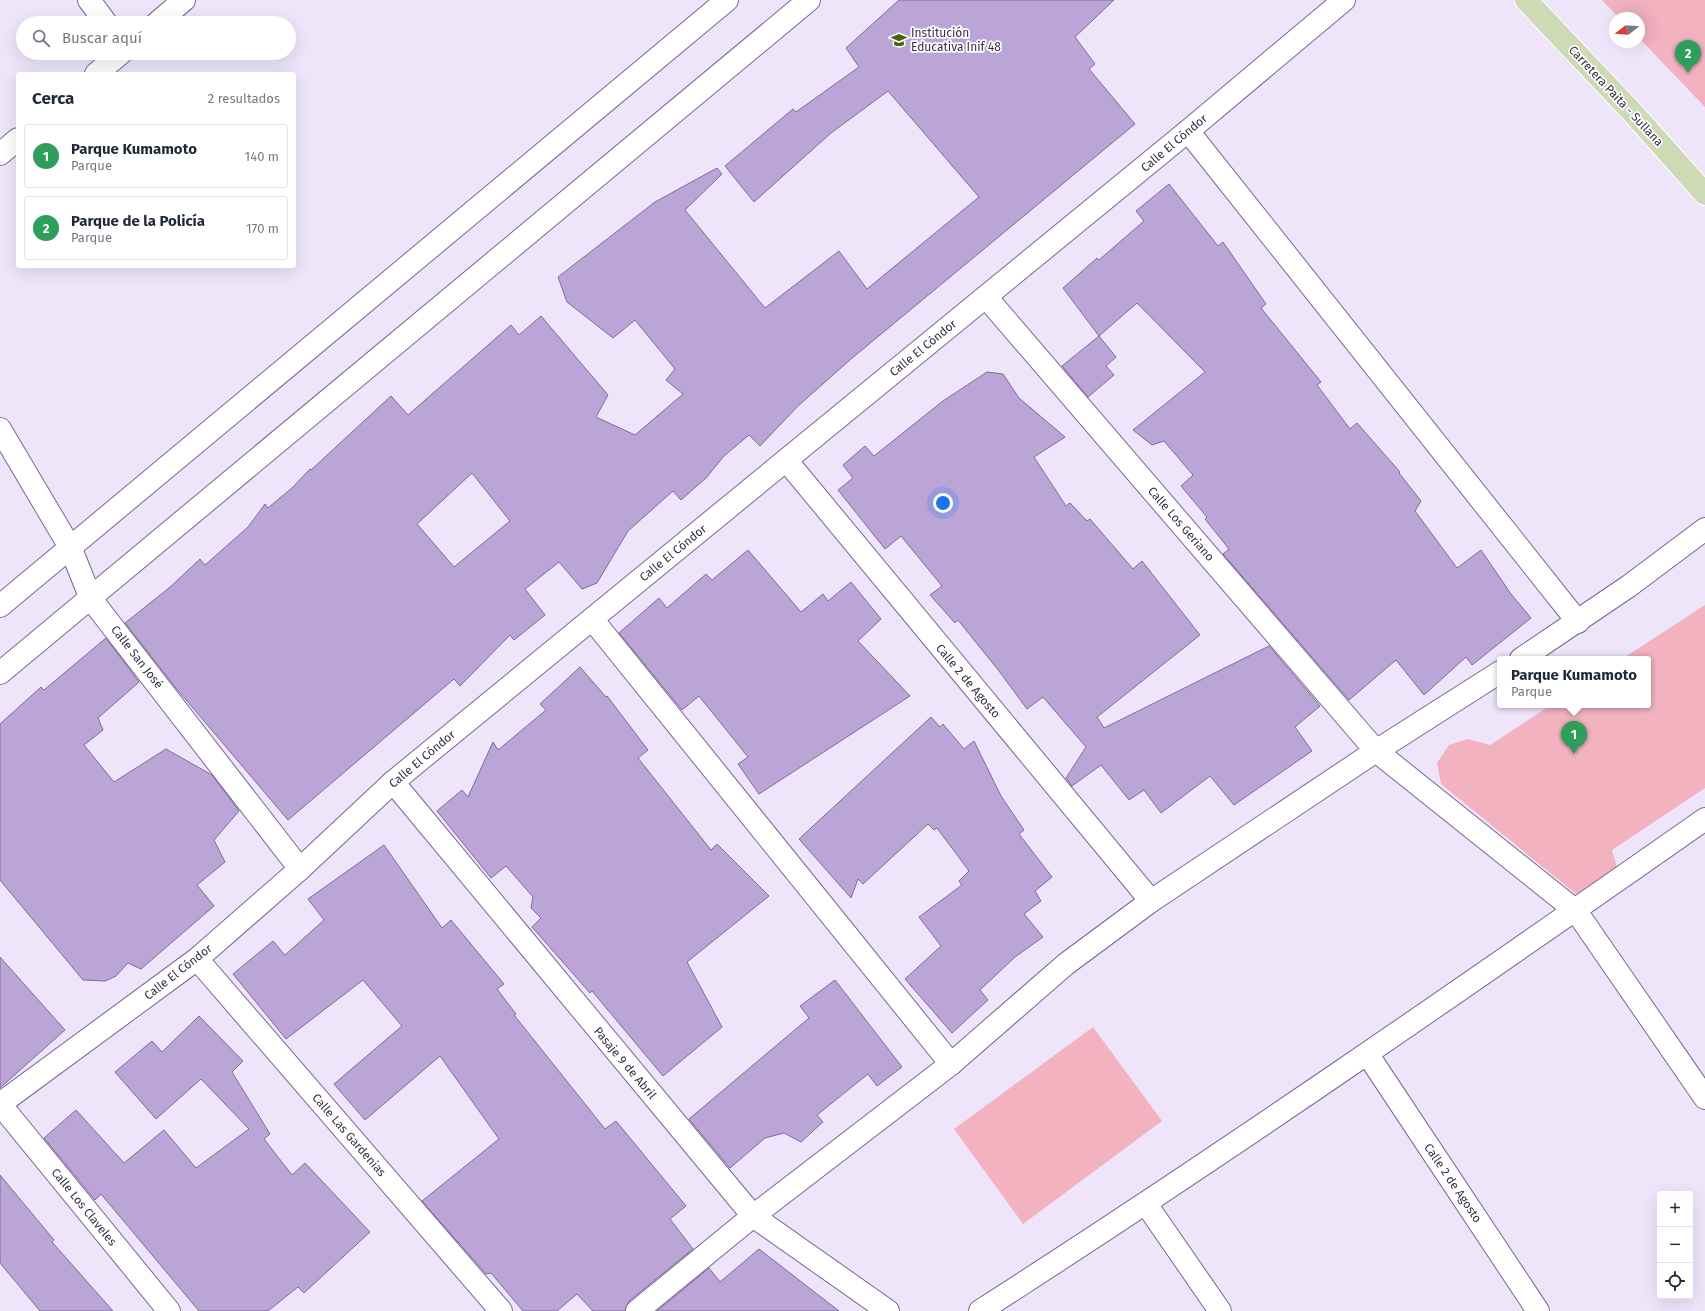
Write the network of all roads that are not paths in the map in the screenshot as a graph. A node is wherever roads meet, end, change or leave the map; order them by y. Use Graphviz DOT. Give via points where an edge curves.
graph roads {
  1 [pos="89,0"];
  2 [pos="184,0"];
  3 [pos="727,0"];
  4 [pos="809,0"];
  5 [pos="1344,0"];
  6 [pos="1526,0"];
  7 [pos="101,16"];
  8 [pos="165,16"];
  9 [pos="113,60"];
  10 [pos="98,72"];
  11 [pos="1188,131"];
  12 [pos="16,141"];
  13 [pos="0,154"];
  14 [pos="1705,194"];
  15 [pos="986,297"];
  16 [pos="0,429"];
  17 [pos="786,460"];
  18 [pos="1705,529"];
  19 [pos="71,549"];
  20 [pos="91,599"];
  21 [pos="0,606"];
  22 [pos="592,619"];
  23 [pos="1578,622"];
  24 [pos="1526,656"];
  25 [pos="0,674"];
  26 [pos="1497,674"];
  27 [pos="1376,751"];
  28 [pos="393,782"];
  29 [pos="1705,819"];
  30 [pos="300,869"];
  31 [pos="1151,901"];
  32 [pos="1576,911"];
  33 [pos="197,959"];
  34 [pos="1368,1054"];
  35 [pos="951,1064"];
  36 [pos="1705,1098"];
  37 [pos="0,1104"];
  38 [pos="1146,1204"];
  39 [pos="753,1216"];
  40 [pos="169,1311"];
  41 [pos="501,1311"];
  42 [pos="637,1311"];
  43 [pos="888,1311"];
  44 [pos="980,1311"];
  45 [pos="1220,1311"];
  46 [pos="1538,1311"];
  1 -- 7 [label="street"];
  2 -- 8 [label="street"];
  3 -- 19 [label="street"];
  4 -- 20 [label="street"];
  5 -- 11 [label="street, Calle El Cóndor"];
  6 -- 14 [label="main road, Carretera Paita - Sullana" via="1633,113"];
  9 -- 10 [label="street"];
  11 -- 15 [label="street, Calle El Cóndor"];
  11 -- 23 [label="street"];
  12 -- 13 [label="street"];
  15 -- 17 [label="street, Calle El Cóndor"];
  15 -- 27 [label="street, Calle Los Geriano"];
  16 -- 19 [label="street, Calle San José"];
  17 -- 22 [label="street, Calle El Cóndor"];
  17 -- 31 [label="street, Calle 2 de Agosto"];
  18 -- 23 [label="street"];
  19 -- 20 [label="street, Calle San José"];
  19 -- 21 [label="street"];
  20 -- 25 [label="street"];
  20 -- 30 [label="street, Calle San José"];
  22 -- 28 [label="street, Calle El Cóndor"];
  22 -- 35 [label="street"];
  23 -- 24 [label="street"];
  26 -- 27 [label="street"];
  27 -- 31 [label="street"];
  27 -- 32 [label="street, Calle Los Geriano"];
  28 -- 30 [label="street, Calle El Cóndor"];
  28 -- 39 [label="street, Pasaje 9 de Abril"];
  29 -- 32 [label="street"];
  30 -- 33 [label="street, Calle El Cóndor"];
  31 -- 35 [label="street" via="1066,964"];
  32 -- 34 [label="street"];
  32 -- 36 [label="street, Calle Los Geriano"];
  33 -- 37 [label="street, Calle El Cóndor"];
  33 -- 41 [label="street, Calle Las Gardenias"];
  34 -- 38 [label="street"];
  34 -- 46 [label="street, Calle 2 de Agosto"];
  35 -- 39 [label="street"];
  37 -- 40 [label="street, Calle Los Claveles"];
  38 -- 44 [label="street"];
  38 -- 45 [label="street"];
  39 -- 42 [label="street"];
  39 -- 43 [label="street, Pasaje 9 de Abril"];
}
